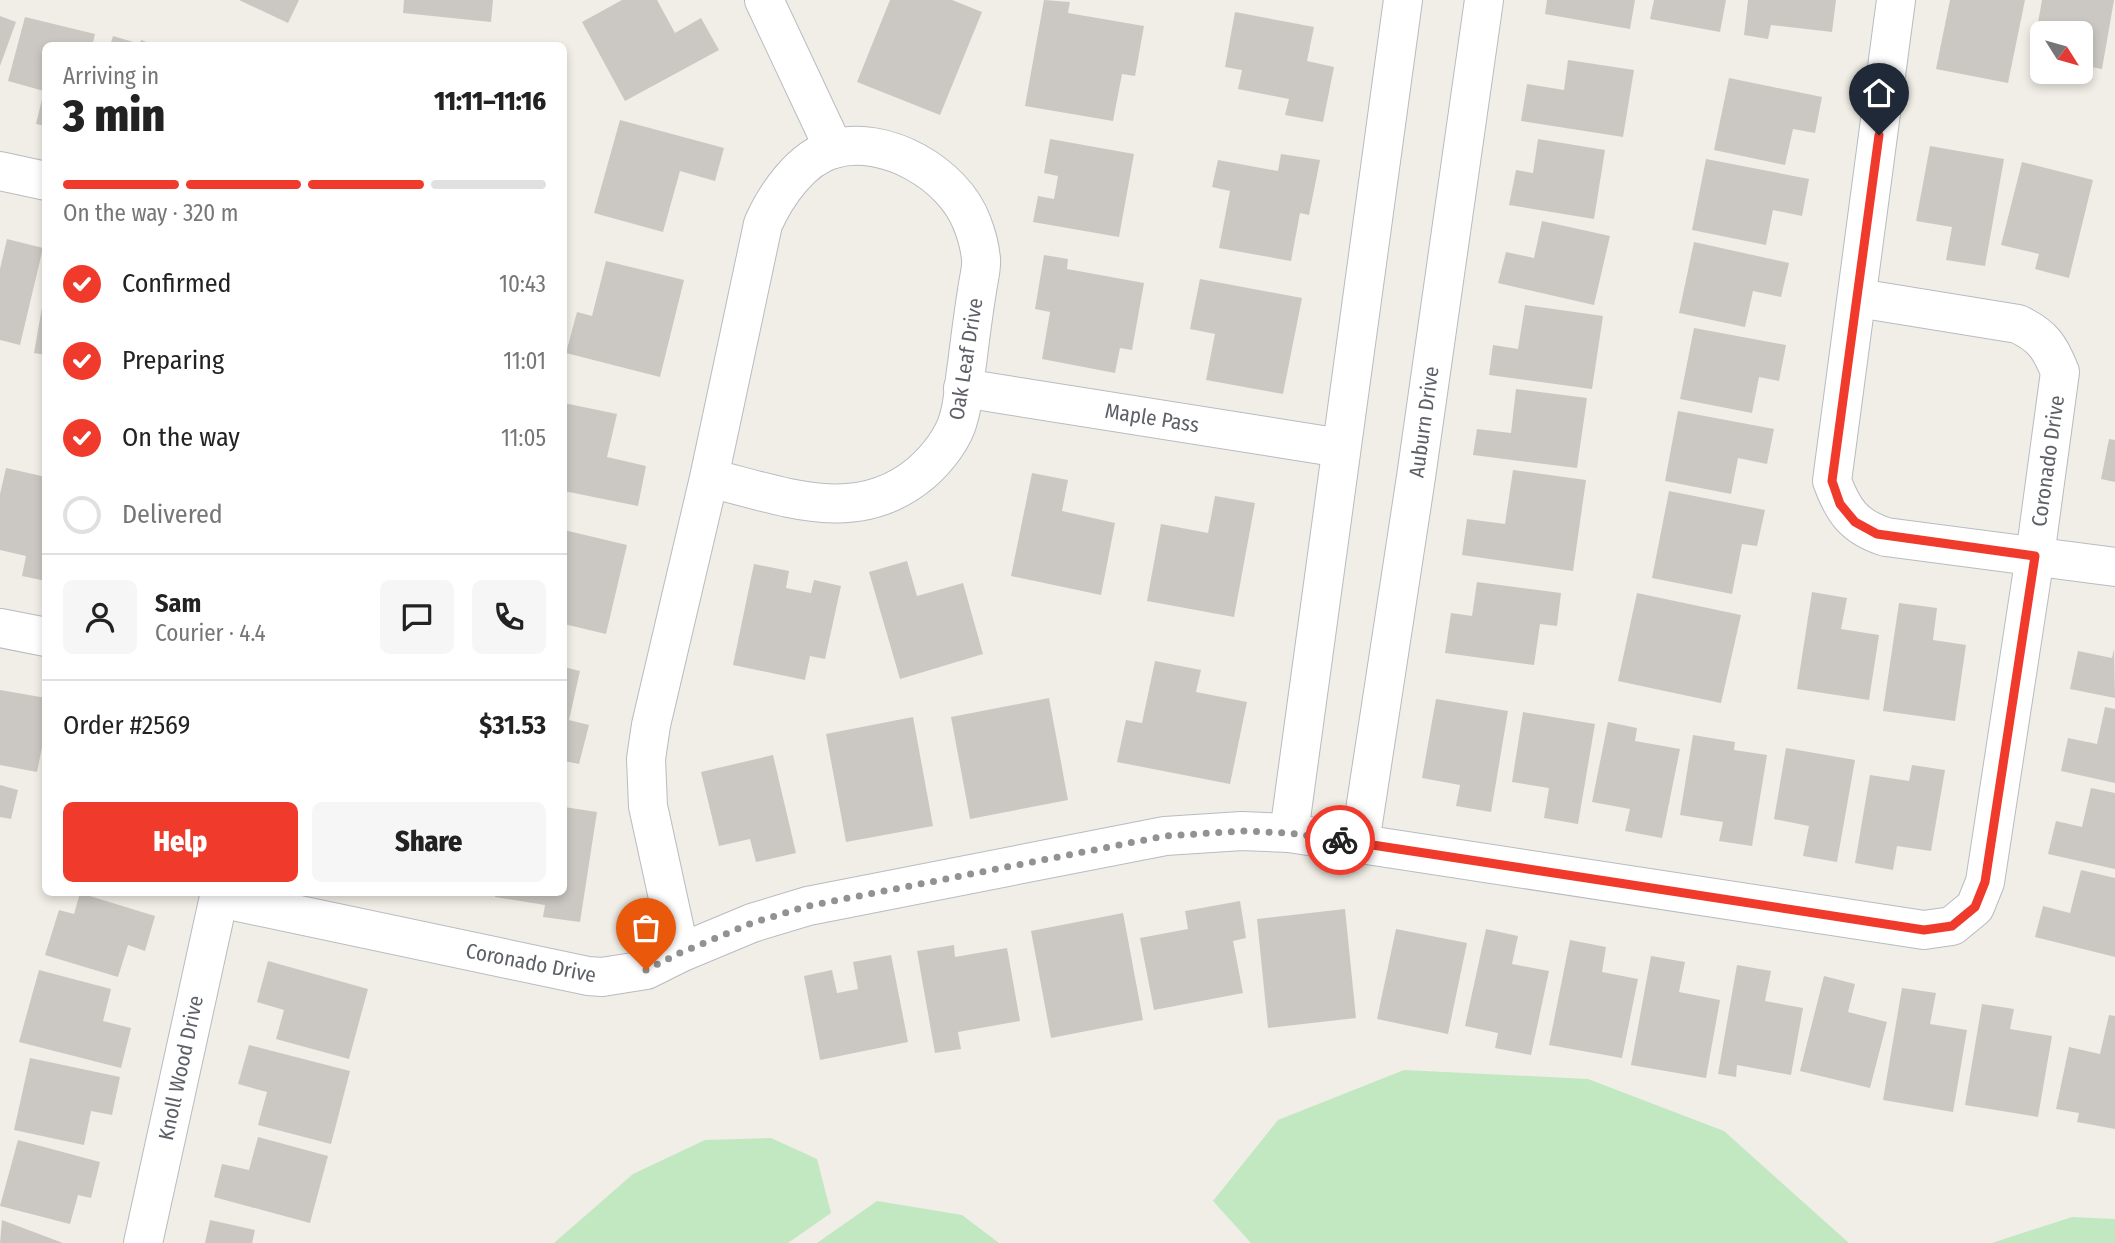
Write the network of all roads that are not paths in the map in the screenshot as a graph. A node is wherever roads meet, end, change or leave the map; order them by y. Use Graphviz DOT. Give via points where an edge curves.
graph roads {
  1 [pos="764,0"];
  2 [pos="1403,0"];
  3 [pos="1484,0"];
  4 [pos="1896,0"];
  5 [pos="834,149"];
  6 [pos="0,171"];
  7 [pos="42,180"];
  8 [pos="1858,298"];
  9 [pos="963,388"];
  10 [pos="1341,448"];
  11 [pos="709,478"];
  12 [pos="2035,556"];
  13 [pos="2115,568"];
  14 [pos="0,628"];
  15 [pos="42,636"];
  16 [pos="1289,833"];
  17 [pos="1360,843"];
  18 [pos="220,896"];
  19 [pos="225,896"];
  20 [pos="680,953"];
  21 [pos="143,1243"];
  1 -- 5 [label="street"];
  2 -- 10 [label="street"];
  3 -- 17 [label="street, Auburn Drive"];
  4 -- 8 [label="street"];
  5 -- 9 [label="street, Oak Leaf Drive" via="872,147 908,157 940,178 964,206 981,260"];
  5 -- 11 [label="street, Oak Leaf Drive" via="794,174 772,202 763,224"];
  6 -- 7 [label="street"];
  8 -- 12 [label="street, Coronado Drive" via="2018,324 2034,331 2051,349 2060,372"];
  8 -- 12 [label="street" via="1832,481 1840,504 1855,522 1886,537"];
  9 -- 10 [label="street, Maple Pass"];
  9 -- 11 [label="street, Oak Leaf Drive" via="960,417 941,452 912,480 877,498 818,504"];
  10 -- 16 [label="street"];
  11 -- 20 [label="street, Oak Leaf Drive" via="646,760 648,806"];
  12 -- 13 [label="street"];
  12 -- 17 [label="street, Coronado Drive" via="1985,882 1975,907 1952,926 1924,930"];
  14 -- 15 [label="street"];
  16 -- 17 [label="street, Coronado Drive"];
  16 -- 20 [label="street, Coronado Drive" via="1165,836 864,894 752,923"];
  18 -- 21 [label="street, Knoll Wood Drive"];
  19 -- 20 [label="street, Coronado Drive" via="588,976 646,970"];
}
